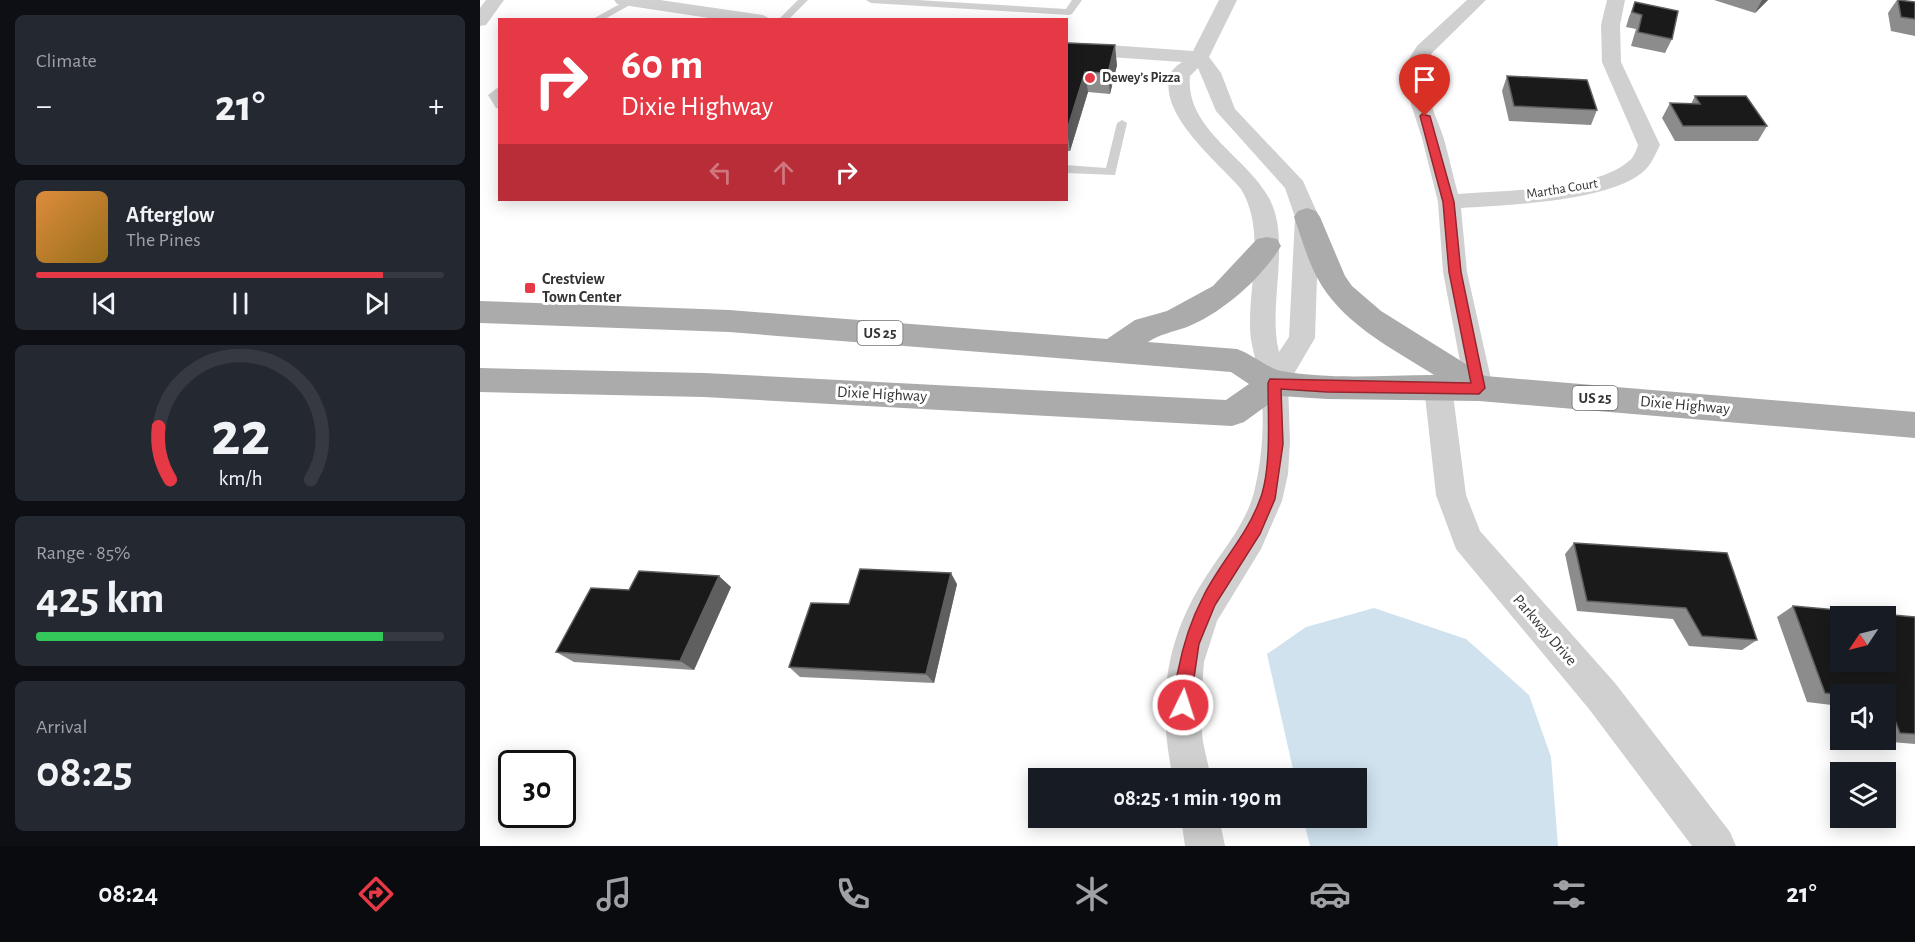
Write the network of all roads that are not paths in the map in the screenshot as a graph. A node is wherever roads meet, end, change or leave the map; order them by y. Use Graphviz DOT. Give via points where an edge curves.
graph roads {
  1 [pos="495,0"];
  2 [pos="803,0"];
  3 [pos="871,0"];
  4 [pos="1077,0"];
  5 [pos="1228,0"];
  6 [pos="1477,0"];
  7 [pos="1616,0"];
  8 [pos="627,1"];
  9 [pos="598,18"];
  10 [pos="750,18"];
  11 [pos="784,18"];
  12 [pos="480,21"];
  13 [pos="1068,48"];
  14 [pos="1198,57"];
  15 [pos="498,91"];
  16 [pos="498,103"];
  17 [pos="1122,123"];
  18 [pos="1068,169"];
  19 [pos="1449,202"];
  20 [pos="1307,217"];
  21 [pos="1267,246"];
  22 [pos="480,312"];
  23 [pos="1112,351"];
  24 [pos="480,380"];
  25 [pos="1274,383"];
  26 [pos="1438,387"];
  27 [pos="1479,388"];
  28 [pos="1915,425"];
  29 [pos="1190,768"];
  30 [pos="1202,828"];
  31 [pos="1205,846"];
  32 [pos="1716,846"];
  1 -- 12 [label="street"];
  2 -- 11 [label="lane"];
  3 -- 4 [label="lane" via="1069,12"];
  5 -- 14 [label="street"];
  6 -- 19 [label="street" via="1424,50 1414,74"];
  7 -- 19 [label="street, Martha Court" via="1608,45 1610,61 1649,145 1643,159 1619,177 1576,189"];
  8 -- 9 [label="lane"];
  8 -- 10 [label="street"];
  13 -- 14 [label="street"];
  14 -- 20 [label="street" via="1211,73 1226,111 1295,186"];
  14 -- 21 [label="street" via="1180,74 1181,100 1194,125 1233,164 1259,200"];
  15 -- 16 [label="lane" via="493,95"];
  17 -- 18 [label="lane" via="1111,172"];
  19 -- 27 [label="street" via="1455,272"];
  20 -- 25 [label="street" via="1302,338"];
  20 -- 27 [label="main road" via="1332,279 1342,293 1370,319"];
  21 -- 23 [label="main road" via="1223,293 1177,319 1146,328"];
  21 -- 25 [label="street" via="1262,336"];
  22 -- 23 [label="main road, Dixie Highway / US 25" via="729,321"];
  23 -- 25 [label="main road, Dixie Highway / US 25" via="1237,361"];
  24 -- 25 [label="main road, Dixie Highway" via="704,385 1232,413"];
  25 -- 26 [label="main road, Dixie Highway / US 25"];
  25 -- 29 [label="street" via="1276,444 1268,499 1255,529 1209,601 1191,644 1182,729"];
  26 -- 27 [label="main road, Dixie Highway / US 25"];
  26 -- 32 [label="street, Parkway Drive" via="1451,495 1467,539 1602,696"];
  27 -- 28 [label="main road, Dixie Highway / US 25"];
  30 -- 31 [label="street"];
}
